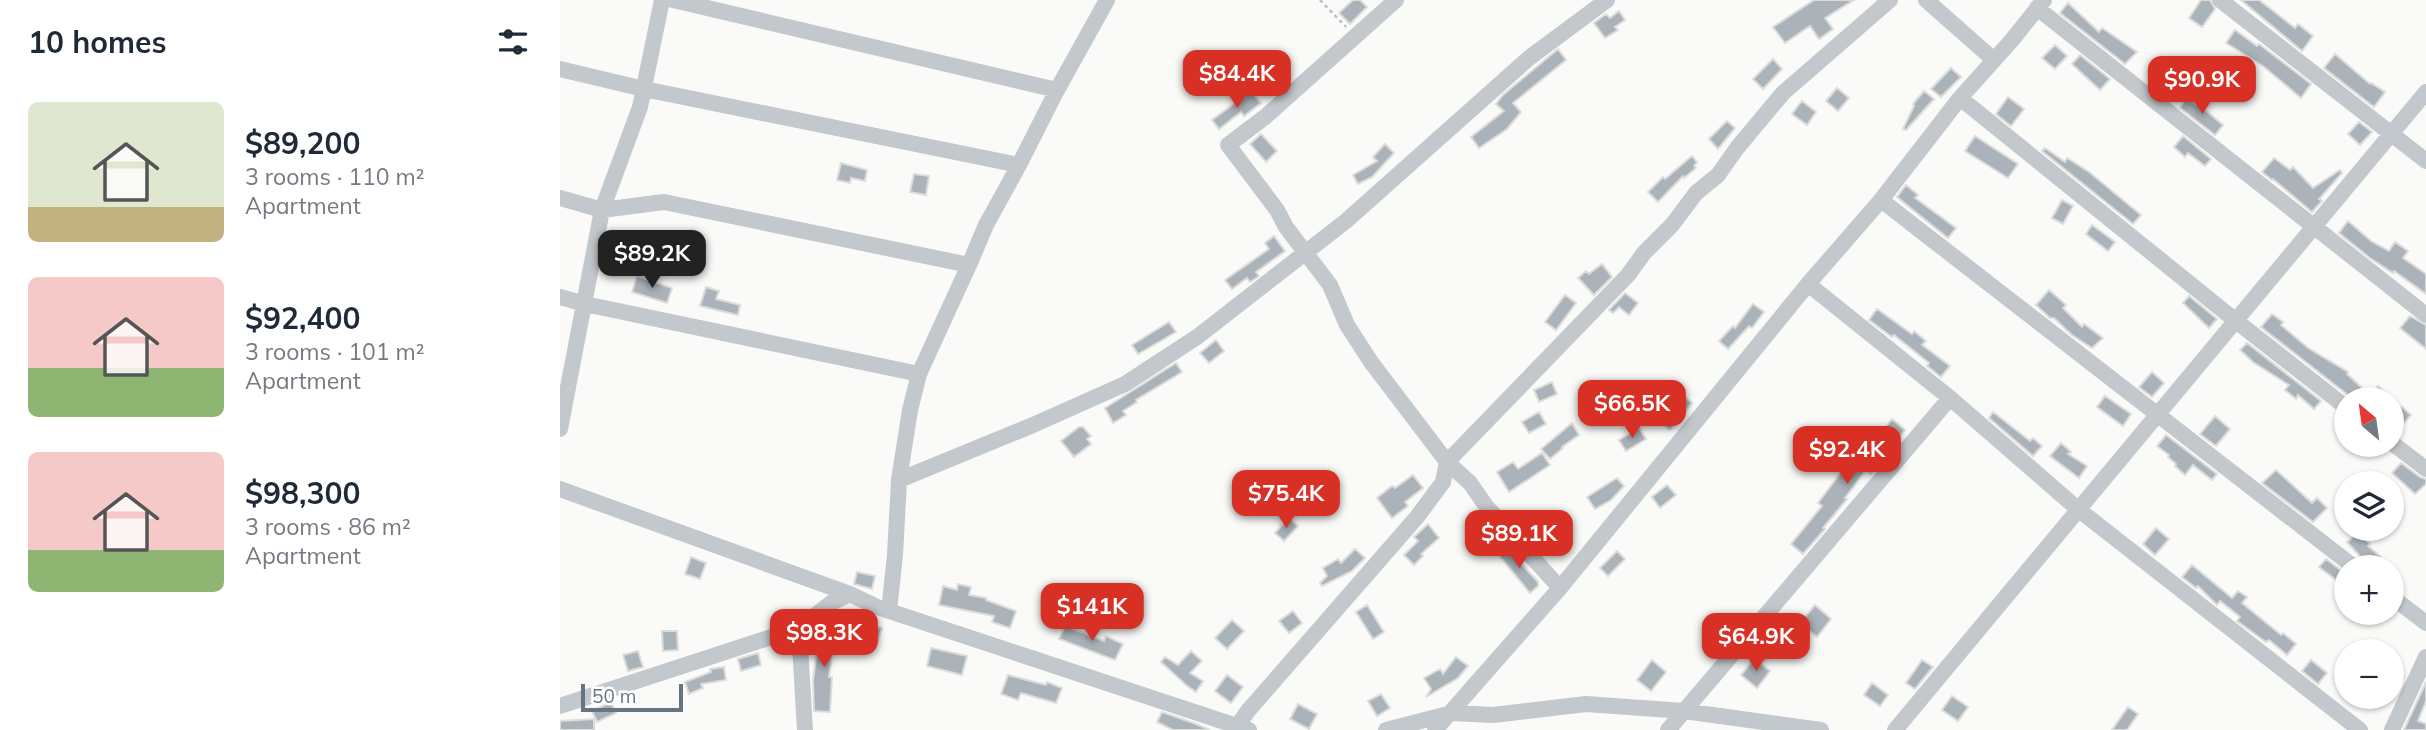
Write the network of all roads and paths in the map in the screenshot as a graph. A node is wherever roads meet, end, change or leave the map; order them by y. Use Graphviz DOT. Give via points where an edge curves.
graph roads {
  1 [pos="662,0"];
  2 [pos="673,0"];
  3 [pos="1107,0"];
  4 [pos="1320,0"];
  5 [pos="1396,0"];
  6 [pos="1606,0"];
  7 [pos="1889,0"];
  8 [pos="1926,0"];
  9 [pos="2220,0"];
  10 [pos="2040,4"];
  11 [pos="1356,37"];
  12 [pos="1994,60"];
  13 [pos="560,69"];
  14 [pos="644,89"];
  15 [pos="1057,90"];
  16 [pos="2426,92"];
  17 [pos="1960,98"];
  18 [pos="2392,134"];
  19 [pos="2426,160"];
  20 [pos="1020,165"];
  21 [pos="560,198"];
  22 [pos="1881,200"];
  23 [pos="602,210"];
  24 [pos="2314,227"];
  25 [pos="1305,253"];
  26 [pos="969,265"];
  27 [pos="1808,284"];
  28 [pos="560,297"];
  29 [pos="585,304"];
  30 [pos="2426,315"];
  31 [pos="2235,321"];
  32 [pos="919,374"];
  33 [pos="1950,398"];
  34 [pos="2334,398"];
  35 [pos="2157,416"];
  36 [pos="560,429"];
  37 [pos="2404,452"];
  38 [pos="1447,462"];
  39 [pos="2426,469"];
  40 [pos="899,480"];
  41 [pos="560,489"];
  42 [pos="2079,510"];
  43 [pos="2338,555"];
  44 [pos="1560,588"];
  45 [pos="850,594"];
  46 [pos="2404,606"];
  47 [pos="889,611"];
  48 [pos="2426,623"];
  49 [pos="799,628"];
  50 [pos="2426,657"];
  51 [pos="560,706"];
  52 [pos="1685,711"];
  53 [pos="1451,713"];
  54 [pos="1243,728"];
  55 [pos="805,730"];
  56 [pos="1386,730"];
  57 [pos="1434,730"];
  58 [pos="1668,730"];
  59 [pos="1821,730"];
  60 [pos="1895,730"];
  61 [pos="2360,730"];
  62 [pos="2392,730"];
  1 -- 14 [label="street"];
  2 -- 15 [label="street"];
  3 -- 15 [label="street"];
  4 -- 11 [label="path"];
  5 -- 11 [label="street"];
  6 -- 25 [label="street" via="1530,58"];
  7 -- 38 [label="street" via="1783,93 1718,176 1696,193 1628,275"];
  8 -- 12 [label="street"];
  9 -- 18 [label="street"];
  10 -- 12 [label="street"];
  10 -- 24 [label="street"];
  11 -- 25 [label="street" via="1228,145"];
  12 -- 17 [label="street"];
  13 -- 14 [label="street"];
  14 -- 20 [label="street"];
  14 -- 23 [label="street"];
  15 -- 20 [label="street"];
  16 -- 18 [label="street"];
  17 -- 22 [label="street"];
  17 -- 31 [label="street"];
  18 -- 19 [label="street"];
  18 -- 24 [label="street"];
  20 -- 26 [label="street"];
  21 -- 23 [label="street"];
  22 -- 27 [label="street"];
  22 -- 35 [label="street"];
  23 -- 26 [label="street" via="664,202"];
  23 -- 29 [label="street"];
  24 -- 30 [label="street"];
  24 -- 31 [label="street"];
  25 -- 38 [label="street" via="1330,285 1347,325 1371,362"];
  25 -- 40 [label="street" via="1197,337 1125,384"];
  26 -- 32 [label="street"];
  27 -- 33 [label="street"];
  27 -- 44 [label="street"];
  28 -- 29 [label="street"];
  29 -- 32 [label="street"];
  29 -- 36 [label="street"];
  31 -- 34 [label="street"];
  31 -- 35 [label="street"];
  32 -- 40 [label="street"];
  33 -- 42 [label="street"];
  33 -- 52 [label="street"];
  35 -- 42 [label="street"];
  35 -- 43 [label="street"];
  37 -- 39 [label="street"];
  38 -- 44 [label="street"];
  38 -- 54 [label="street" via="1443,482 1417,517 1247,712"];
  40 -- 47 [label="street"];
  41 -- 45 [label="street"];
  42 -- 60 [label="street"];
  42 -- 61 [label="street"];
  44 -- 53 [label="street"];
  45 -- 47 [label="street"];
  45 -- 49 [label="street"];
  46 -- 48 [label="street"];
  47 -- 54 [label="street"];
  49 -- 51 [label="street"];
  49 -- 55 [label="street"];
  50 -- 62 [label="street"];
  52 -- 53 [label="street" via="1586,704 1493,715"];
  52 -- 58 [label="street"];
  52 -- 59 [label="street"];
  53 -- 56 [label="street"];
  53 -- 57 [label="street"];
}
